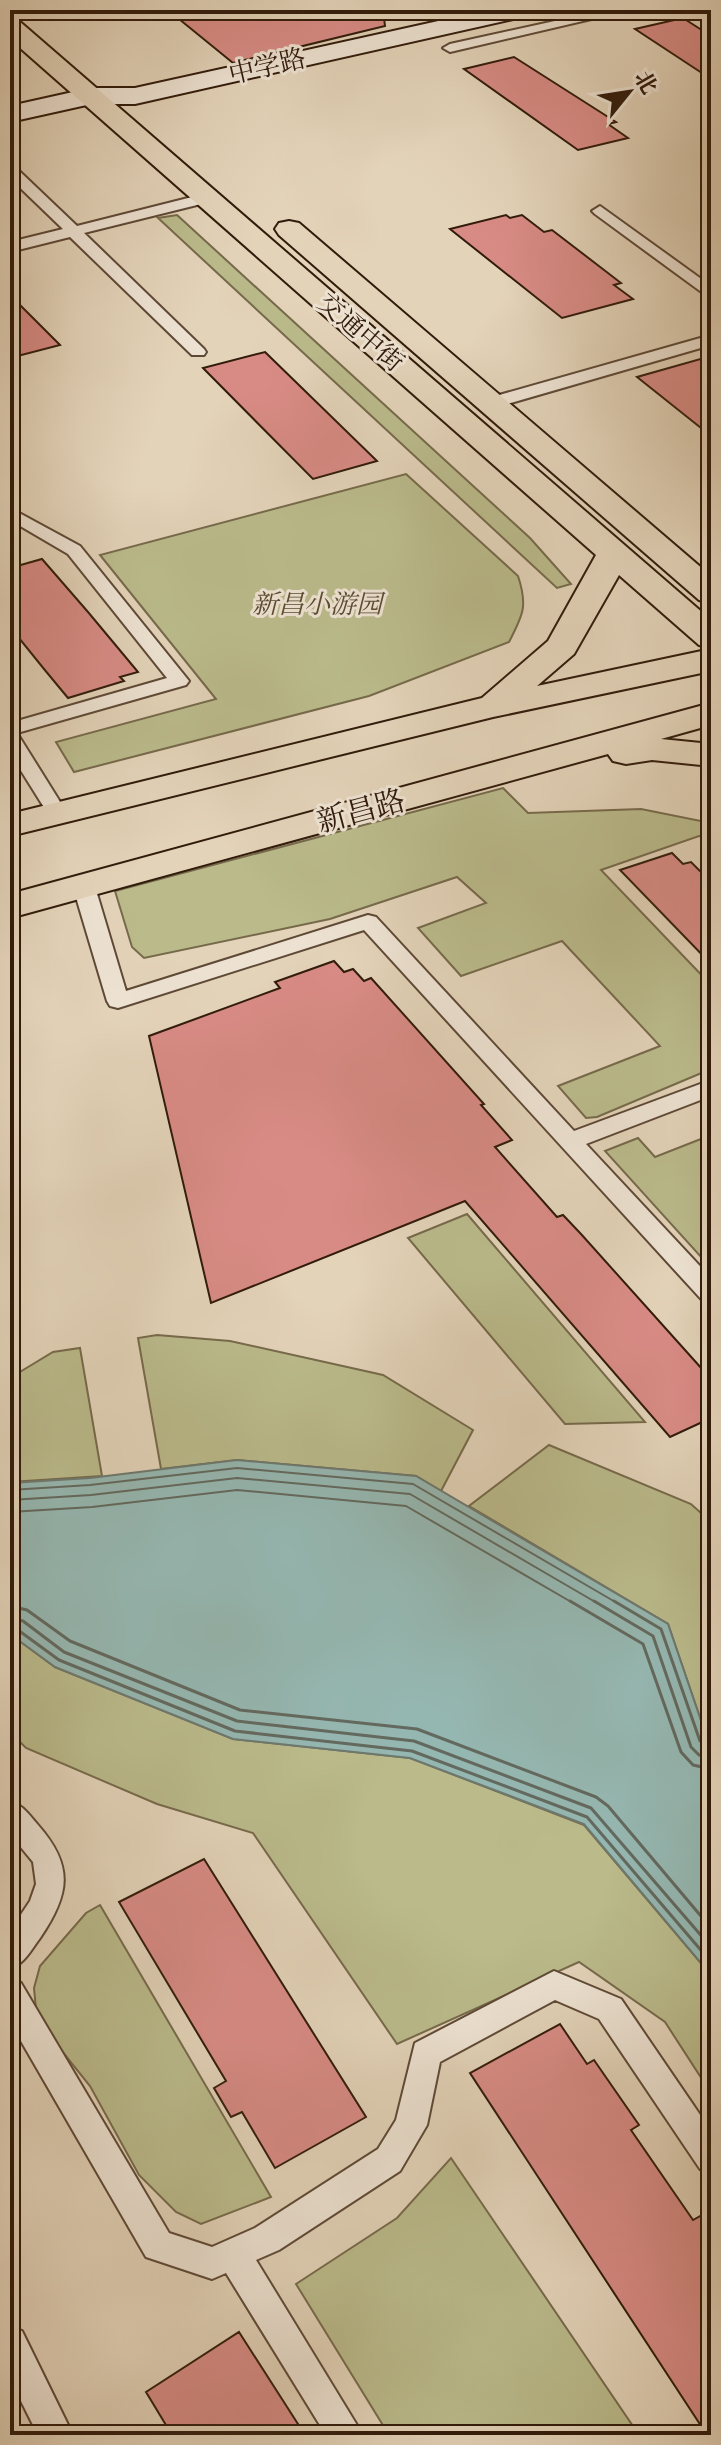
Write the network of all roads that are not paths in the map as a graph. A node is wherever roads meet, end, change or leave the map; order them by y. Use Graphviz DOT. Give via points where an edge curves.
graph roads {
  1 [pos="522,10"];
  2 [pos="623,10"];
  3 [pos="467,15"];
  4 [pos="10,26"];
  5 [pos="450,48"];
  6 [pos="102,67"];
  7 [pos="91,96"];
  8 [pos="135,96"];
  9 [pos="10,114"];
  10 [pos="159,116"];
  11 [pos="10,170"];
  12 [pos="208,198"];
  13 [pos="266,208"];
  14 [pos="600,211"];
  15 [pos="73,232"];
  16 [pos="10,247"];
  17 [pos="711,294"];
  18 [pos="711,340"];
  19 [pos="198,352"];
  20 [pos="491,403"];
  21 [pos="10,513"];
  22 [pos="624,540"];
  23 [pos="711,552"];
  24 [pos="711,593"];
  25 [pos="711,638"];
  26 [pos="711,660"];
  27 [pos="493,706"];
  28 [pos="711,714"];
  29 [pos="10,729"];
  30 [pos="10,737"];
  31 [pos="711,755"];
  32 [pos="532,764"];
  33 [pos="57,813"];
  34 [pos="10,825"];
  35 [pos="84,887"];
  36 [pos="10,906"];
  37 [pos="711,1088"];
  38 [pos="570,1141"];
  39 [pos="711,1294"];
  40 [pos="10,1813"];
  41 [pos="10,1955"];
  42 [pos="10,1993"];
  43 [pos="711,2158"];
  44 [pos="233,2254"];
  45 [pos="10,2343"];
  46 [pos="56,2435"];
  47 [pos="346,2435"];
  1 -- 3 [label="street, 中学路"];
  2 -- 5 [label="lane"];
  3 -- 8 [label="street, 中学路"];
  4 -- 7 [label="main road, 交通中街"];
  6 -- 8 [label="main road"];
  7 -- 8 [label="street, 中学路"];
  7 -- 9 [label="street, 中学路"];
  7 -- 12 [label="main road, 交通中街"];
  8 -- 10 [label="main road"];
  11 -- 15 [label="lane"];
  12 -- 15 [label="lane"];
  12 -- 22 [label="main road, 交通中街"];
  13 -- 20 [label="main road, 交通中街"];
  14 -- 17 [label="lane"];
  15 -- 16 [label="lane"];
  15 -- 19 [label="lane"];
  18 -- 20 [label="lane"];
  20 -- 22 [label="main road, 交通中街"];
  21 -- 29 [label="lane" via="74,550 179,681"];
  22 -- 23 [label="main road"];
  22 -- 24 [label="main road, 交通中街"];
  22 -- 25 [label="main road, 交通中街"];
  22 -- 27 [label="main road" via="562,647"];
  26 -- 27 [label="main road"];
  27 -- 33 [label="main road"];
  28 -- 32 [label="main road, 新昌路"];
  30 -- 33 [label="lane"];
  31 -- 32 [label="main road" via="652,749"];
  32 -- 35 [label="main road, 新昌路"];
  33 -- 34 [label="main road"];
  35 -- 36 [label="main road, 新昌路"];
  35 -- 38 [label="lane" via="118,1001 368,922"];
  37 -- 38 [label="lane"];
  38 -- 39 [label="lane"];
  40 -- 41 [label="lane" via="47,1860 51,1884 43,1908"];
  42 -- 44 [label="lane" via="158,2246 212,2263"];
  43 -- 44 [label="lane" via="610,2009 554,1985 426,2053 411,2125 389,2160 267,2239"];
  44 -- 47 [label="lane"];
  45 -- 46 [label="lane"];
}
